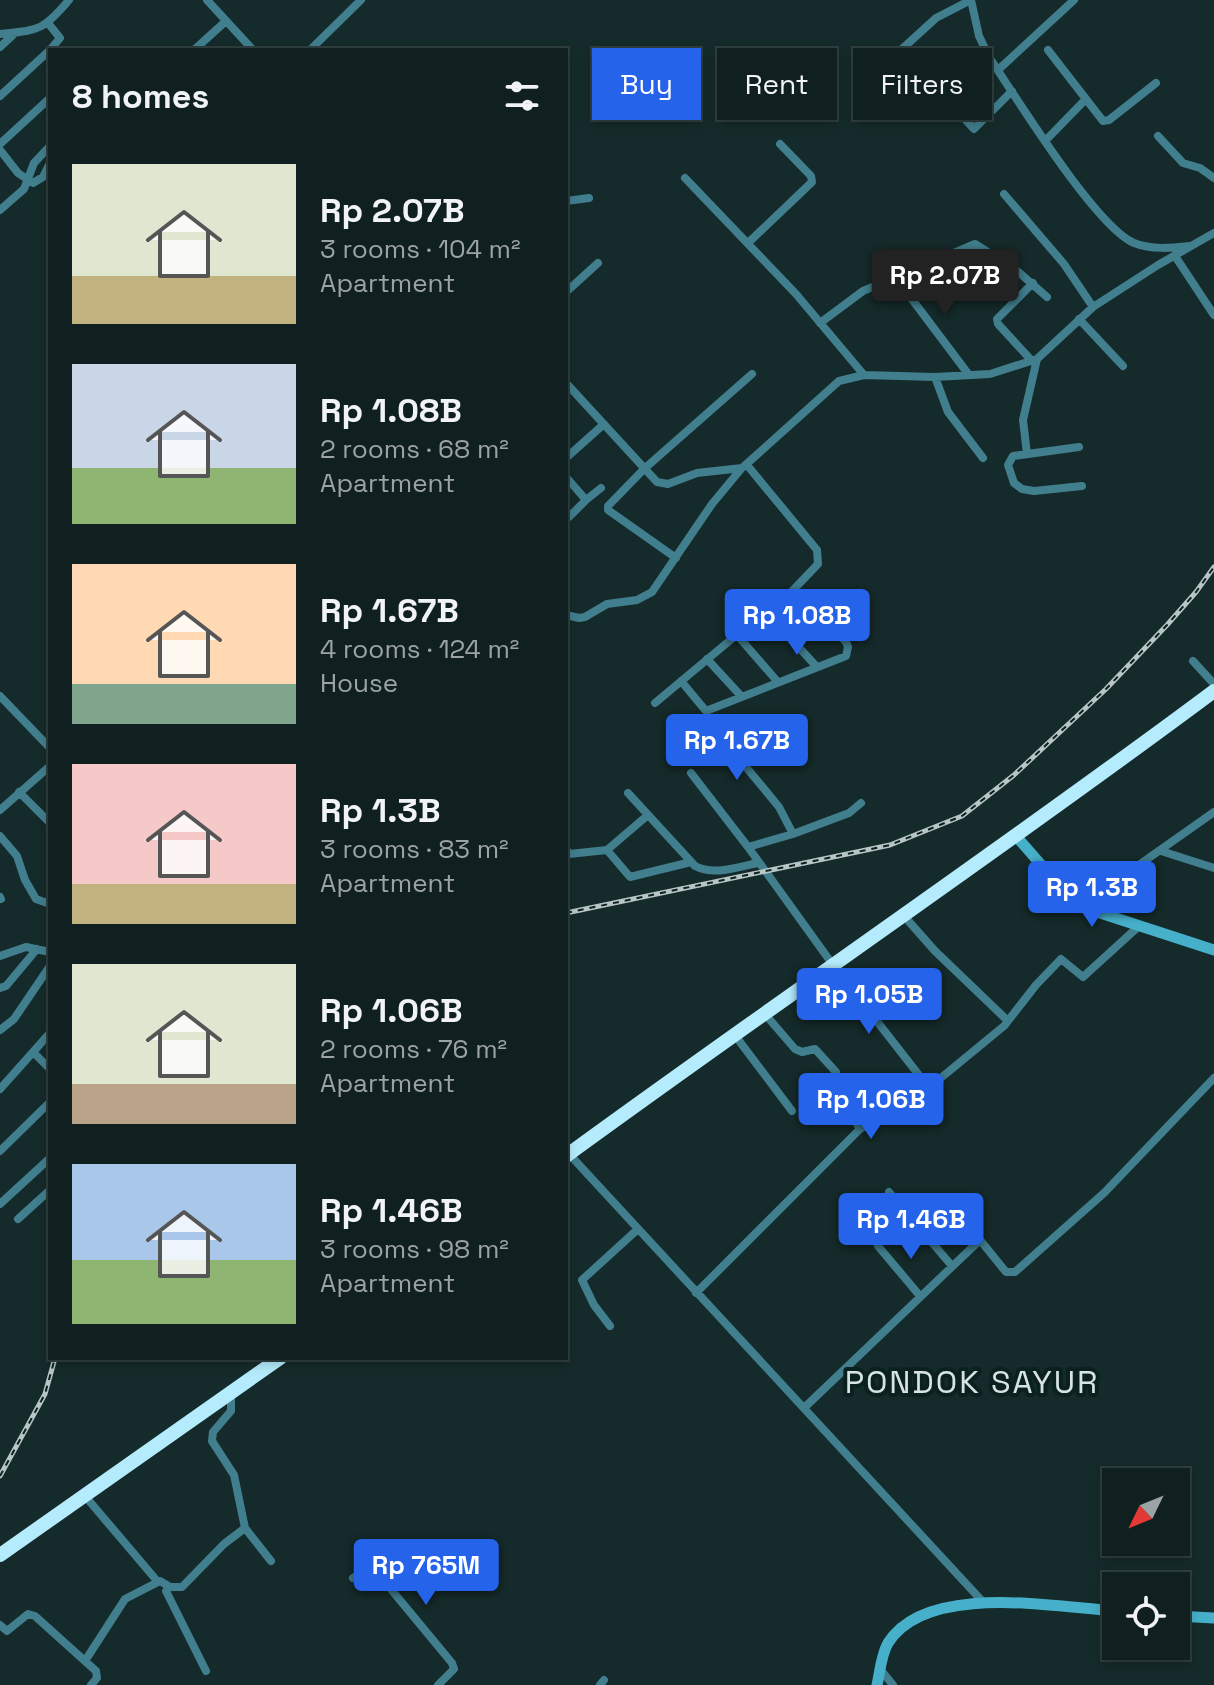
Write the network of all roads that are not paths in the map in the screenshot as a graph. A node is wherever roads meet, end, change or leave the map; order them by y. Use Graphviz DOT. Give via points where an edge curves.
graph roads {
  1 [pos="69,0"];
  2 [pos="207,0"];
  3 [pos="361,0"];
  4 [pos="971,0"];
  5 [pos="1074,0"];
  6 [pos="226,21"];
  7 [pos="48,23"];
  8 [pos="16,32"];
  9 [pos="0,34"];
  10 [pos="0,47"];
  11 [pos="52,48"];
  12 [pos="196,48"];
  13 [pos="251,48"];
  14 [pos="312,48"];
  15 [pos="1048,50"];
  16 [pos="48,52"];
  17 [pos="998,70"];
  18 [pos="1156,83"];
  19 [pos="1012,91"];
  20 [pos="0,96"];
  21 [pos="48,100"];
  22 [pos="1085,100"];
  23 [pos="1158,136"];
  24 [pos="1046,140"];
  25 [pos="780,144"];
  26 [pos="0,147"];
  27 [pos="48,148"];
  28 [pos="48,166"];
  29 [pos="685,178"];
  30 [pos="1214,178"];
  31 [pos="29,181"];
  32 [pos="1004,194"];
  33 [pos="589,198"];
  34 [pos="568,201"];
  35 [pos="0,210"];
  36 [pos="1214,233"];
  37 [pos="748,243"];
  38 [pos="1195,246"];
  39 [pos="1175,256"];
  40 [pos="598,263"];
  41 [pos="896,278"];
  42 [pos="1033,283"];
  43 [pos="568,290"];
  44 [pos="1047,297"];
  45 [pos="1093,307"];
  46 [pos="1214,315"];
  47 [pos="1079,319"];
  48 [pos="820,323"];
  49 [pos="1034,360"];
  50 [pos="1123,366"];
  51 [pos="752,374"];
  52 [pos="864,375"];
  53 [pos="969,375"];
  54 [pos="935,377"];
  55 [pos="568,385"];
  56 [pos="604,424"];
  57 [pos="1079,447"];
  58 [pos="1027,454"];
  59 [pos="568,456"];
  60 [pos="983,458"];
  61 [pos="745,466"];
  62 [pos="644,469"];
  63 [pos="568,479"];
  64 [pos="1082,486"];
  65 [pos="601,488"];
  66 [pos="586,500"];
  67 [pos="569,517"];
  68 [pos="676,558"];
  69 [pos="795,588"];
  70 [pos="767,613"];
  71 [pos="568,615"];
  72 [pos="737,635"];
  73 [pos="707,659"];
  74 [pos="1193,661"];
  75 [pos="817,667"];
  76 [pos="681,681"];
  77 [pos="777,681"];
  78 [pos="1214,684"];
  79 [pos="1214,691"];
  80 [pos="741,696"];
  81 [pos="2,701"];
  82 [pos="655,703"];
  83 [pos="741,732"];
  84 [pos="48,746"];
  85 [pos="48,768"];
  86 [pos="691,773"];
  87 [pos="19,792"];
  88 [pos="628,793"];
  89 [pos="861,803"];
  90 [pos="0,810"];
  91 [pos="1213,814"];
  92 [pos="648,815"];
  93 [pos="48,821"];
  94 [pos="793,834"];
  95 [pos="0,836"];
  96 [pos="1016,836"];
  97 [pos="748,847"];
  98 [pos="607,850"];
  99 [pos="1161,851"];
  100 [pos="568,852"];
  101 [pos="691,862"];
  102 [pos="758,863"];
  103 [pos="1214,868"];
  104 [pos="48,903"];
  105 [pos="1082,905"];
  106 [pos="904,916"];
  107 [pos="1139,926"];
  108 [pos="37,949"];
  109 [pos="1214,950"];
  110 [pos="48,952"];
  111 [pos="0,956"];
  112 [pos="833,965"];
  113 [pos="48,969"];
  114 [pos="0,988"];
  115 [pos="764,1013"];
  116 [pos="1008,1021"];
  117 [pos="0,1030"];
  118 [pos="734,1034"];
  119 [pos="48,1036"];
  120 [pos="34,1053"];
  121 [pos="48,1067"];
  122 [pos="1214,1078"];
  123 [pos="929,1088"];
  124 [pos="0,1089"];
  125 [pos="48,1104"];
  126 [pos="792,1111"];
  127 [pos="860,1129"];
  128 [pos="0,1151"];
  129 [pos="568,1154"];
  130 [pos="568,1156"];
  131 [pos="48,1163"];
  132 [pos="48,1192"];
  133 [pos="889,1192"];
  134 [pos="0,1204"];
  135 [pos="18,1219"];
  136 [pos="638,1229"];
  137 [pos="878,1246"];
  138 [pos="952,1266"];
  139 [pos="696,1293"];
  140 [pos="920,1296"];
  141 [pos="610,1326"];
  142 [pos="277,1360"];
  143 [pos="231,1394"];
  144 [pos="805,1407"];
  145 [pos="85,1496"];
  146 [pos="245,1528"];
  147 [pos="0,1555"];
  148 [pos="271,1561"];
  149 [pos="353,1578"];
  150 [pos="158,1582"];
  151 [pos="170,1587"];
  152 [pos="983,1602"];
  153 [pos="1102,1610"];
  154 [pos="1190,1617"];
  155 [pos="1214,1618"];
  156 [pos="0,1625"];
  157 [pos="85,1661"];
  158 [pos="880,1669"];
  159 [pos="206,1671"];
  160 [pos="91,1685"];
  161 [pos="438,1685"];
  162 [pos="877,1685"];
  163 [pos="893,1685"];
  1 -- 7 [label="street"];
  2 -- 6 [label="street"];
  3 -- 14 [label="street"];
  4 -- 17 [label="street" via="983,46"];
  4 -- 19 [label="street" via="936,18 905,45 903,53 974,129"];
  5 -- 17 [label="street"];
  6 -- 12 [label="street"];
  6 -- 13 [label="street"];
  7 -- 8 [label="street"];
  7 -- 11 [label="street" via="60,38"];
  8 -- 9 [label="street"];
  8 -- 10 [label="street"];
  15 -- 22 [label="street"];
  16 -- 20 [label="street"];
  17 -- 19 [label="street"];
  18 -- 22 [label="street" via="1109,120 1099,118"];
  19 -- 24 [label="street"];
  21 -- 26 [label="street"];
  22 -- 24 [label="street"];
  23 -- 30 [label="street" via="1178,159"];
  24 -- 38 [label="street" via="1117,232 1145,246"];
  25 -- 37 [label="street" via="812,182"];
  26 -- 31 [label="street"];
  27 -- 31 [label="street" via="34,163"];
  28 -- 31 [label="street" via="39,182"];
  29 -- 37 [label="street"];
  31 -- 35 [label="street"];
  32 -- 45 [label="street"];
  33 -- 34 [label="street"];
  36 -- 38 [label="street"];
  37 -- 48 [label="street"];
  38 -- 39 [label="street"];
  39 -- 45 [label="street"];
  39 -- 46 [label="street"];
  40 -- 43 [label="street"];
  41 -- 42 [label="street" via="978,244"];
  41 -- 48 [label="street" via="863,291"];
  41 -- 53 [label="street"];
  42 -- 44 [label="street"];
  42 -- 49 [label="street" via="997,319"];
  45 -- 47 [label="street"];
  47 -- 49 [label="street"];
  47 -- 50 [label="street"];
  48 -- 52 [label="street"];
  49 -- 53 [label="street"];
  49 -- 58 [label="street" via="1023,420"];
  51 -- 62 [label="street"];
  52 -- 54 [label="street"];
  52 -- 61 [label="street" via="829,387"];
  53 -- 54 [label="street"];
  54 -- 60 [label="street" via="948,412"];
  55 -- 56 [label="street"];
  56 -- 59 [label="street"];
  56 -- 62 [label="street"];
  57 -- 58 [label="street"];
  58 -- 64 [label="street" via="1013,456 1008,465 1011,479 1022,489"];
  61 -- 62 [label="street" via="661,484"];
  61 -- 68 [label="street"];
  61 -- 69 [label="street" via="817,550 818,564"];
  62 -- 68 [label="street" via="608,508"];
  63 -- 66 [label="street"];
  65 -- 66 [label="street"];
  66 -- 67 [label="street"];
  68 -- 71 [label="street" via="644,597 607,604 579,618"];
  69 -- 70 [label="street"];
  69 -- 75 [label="street" via="848,647 846,656"];
  70 -- 72 [label="street"];
  70 -- 75 [label="street"];
  72 -- 73 [label="street"];
  72 -- 77 [label="street"];
  73 -- 76 [label="street"];
  73 -- 80 [label="street"];
  74 -- 78 [label="street"];
  75 -- 77 [label="street"];
  76 -- 80 [label="street" via="706,711"];
  76 -- 82 [label="street"];
  77 -- 80 [label="street"];
  79 -- 96 [label="highway"];
  81 -- 84 [label="street"];
  83 -- 94 [label="street" via="727,744 779,807"];
  85 -- 87 [label="street"];
  86 -- 97 [label="street"];
  87 -- 90 [label="street"];
  87 -- 93 [label="street"];
  88 -- 92 [label="street"];
  89 -- 94 [label="street" via="849,813"];
  91 -- 99 [label="street"];
  92 -- 98 [label="street"];
  92 -- 101 [label="street"];
  94 -- 97 [label="street"];
  95 -- 104 [label="street" via="17,856 36,899"];
  96 -- 105 [label="street"];
  96 -- 106 [label="highway"];
  97 -- 102 [label="street"];
  98 -- 100 [label="street"];
  98 -- 101 [label="street" via="632,877"];
  99 -- 103 [label="street"];
  99 -- 105 [label="street"];
  101 -- 102 [label="street" via="715,871"];
  102 -- 112 [label="street"];
  105 -- 107 [label="street"];
  106 -- 112 [label="highway"];
  106 -- 116 [label="street"];
  107 -- 109 [label="street"];
  107 -- 116 [label="street" via="1083,977 1061,959"];
  108 -- 110 [label="street"];
  108 -- 111 [label="street" via="26,947"];
  108 -- 114 [label="street"];
  112 -- 115 [label="highway"];
  112 -- 123 [label="street"];
  113 -- 117 [label="street" via="14,1019"];
  115 -- 118 [label="highway"];
  115 -- 127 [label="street" via="795,1049 815,1049 834,1068 835,1087"];
  116 -- 123 [label="street"];
  118 -- 126 [label="street"];
  118 -- 129 [label="highway"];
  119 -- 120 [label="street"];
  120 -- 121 [label="street"];
  120 -- 124 [label="street"];
  122 -- 138 [label="street" via="1104,1193 1015,1272 1006,1272 980,1240"];
  123 -- 127 [label="street"];
  125 -- 128 [label="street"];
  127 -- 139 [label="street"];
  130 -- 136 [label="street"];
  131 -- 134 [label="street"];
  132 -- 135 [label="street"];
  133 -- 138 [label="street"];
  136 -- 139 [label="street"];
  136 -- 141 [label="street" via="582,1280"];
  137 -- 140 [label="street"];
  138 -- 140 [label="street"];
  139 -- 144 [label="street"];
  140 -- 144 [label="street"];
  142 -- 143 [label="highway"];
  143 -- 145 [label="highway"];
  143 -- 146 [label="street" via="231,1411 212,1441 234,1475"];
  144 -- 152 [label="street"];
  145 -- 147 [label="highway"];
  145 -- 150 [label="street"];
  146 -- 148 [label="street"];
  146 -- 151 [label="street" via="182,1587"];
  149 -- 161 [label="street" via="368,1568 375,1570 452,1663 454,1669"];
  150 -- 151 [label="street"];
  150 -- 157 [label="street" via="125,1599"];
  151 -- 159 [label="street" via="166,1596"];
  152 -- 153 [label="street"];
  152 -- 158 [label="street" via="918,1616 890,1641"];
  154 -- 155 [label="street"];
  156 -- 157 [label="street" via="7,1631 32,1614"];
  157 -- 160 [label="street" via="98,1675"];
  158 -- 162 [label="street"];
  158 -- 163 [label="street"];
}
